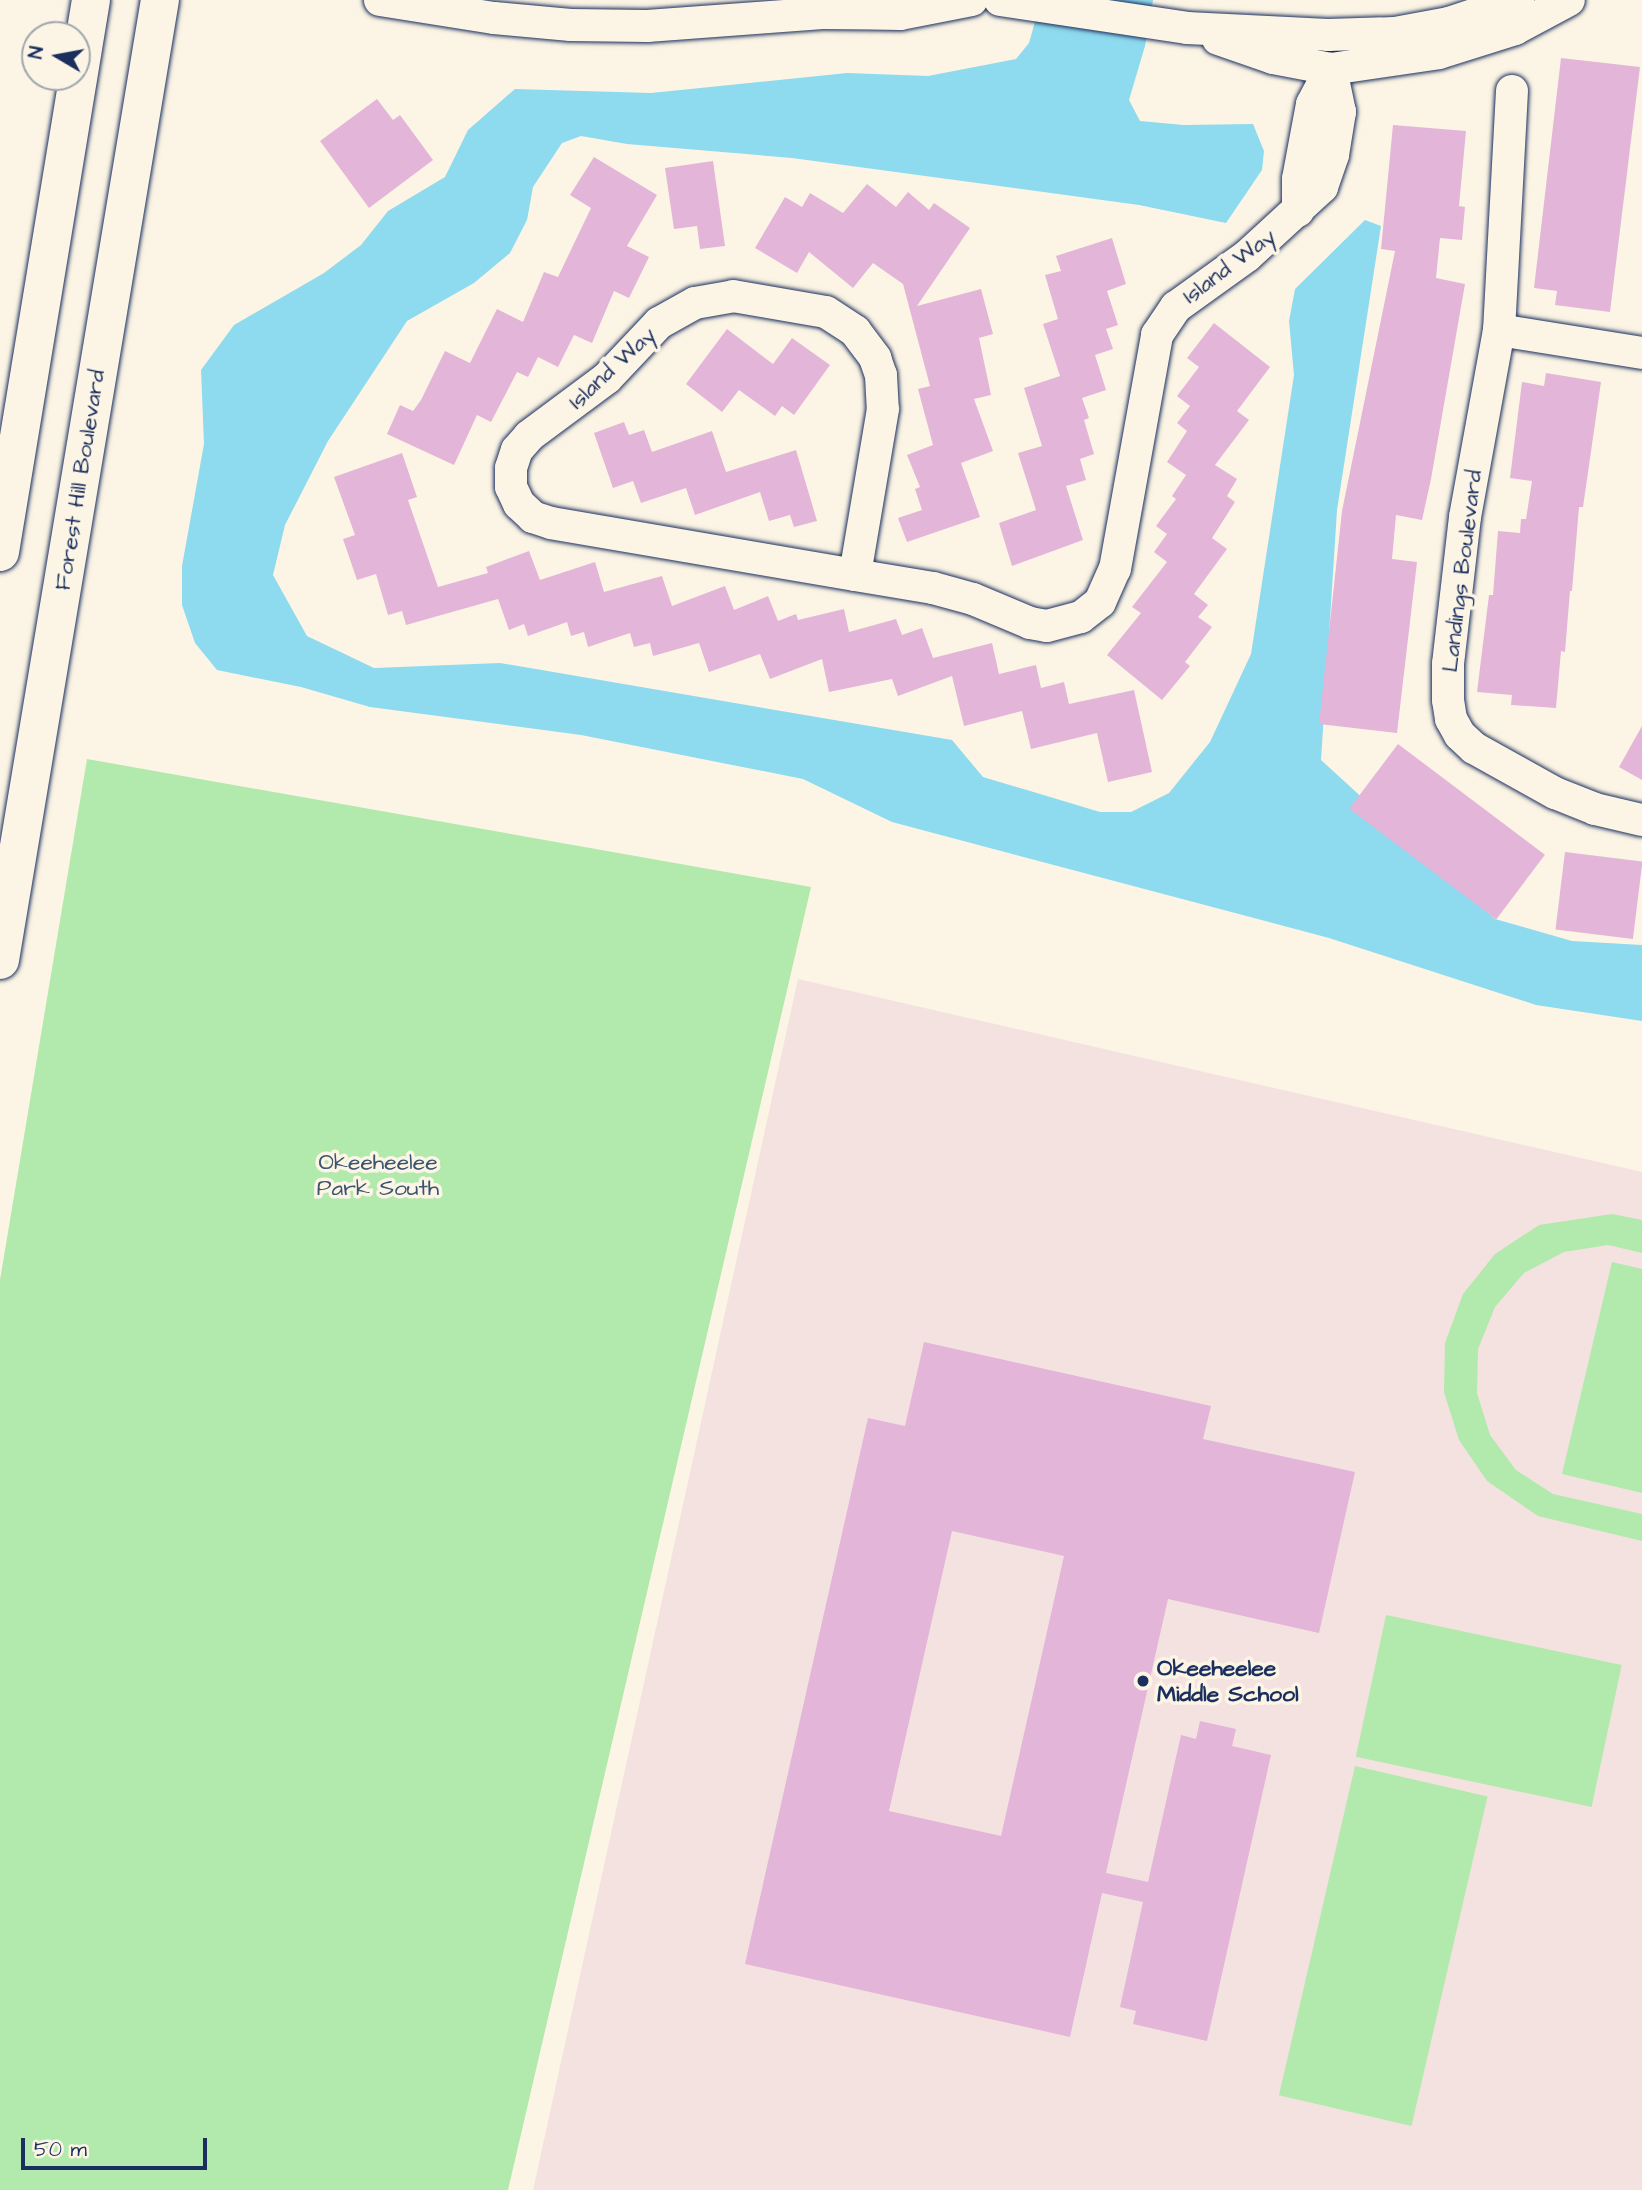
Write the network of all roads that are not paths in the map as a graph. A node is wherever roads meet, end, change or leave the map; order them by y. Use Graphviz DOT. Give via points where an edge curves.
graph roads {
  1 [pos="91,0"];
  2 [pos="160,0"];
  3 [pos="380,0"];
  4 [pos="972,0"];
  5 [pos="1000,0"];
  6 [pos="1518,0"];
  7 [pos="1569,0"];
  8 [pos="674,12"];
  9 [pos="1187,27"];
  10 [pos="1331,69"];
  11 [pos="1512,91"];
  12 [pos="1499,330"];
  13 [pos="1642,353"];
  14 [pos="0,552"];
  15 [pos="855,575"];
  16 [pos="1642,820"];
  17 [pos="6,883"];
  18 [pos="0,960"];
  1 -- 14 [label="main road"];
  2 -- 17 [label="main road, Forest Hill Boulevard"];
  3 -- 8 [label="street" via="571,25"];
  4 -- 8 [label="street" via="900,14"];
  5 -- 9 [label="street"];
  6 -- 9 [label="street" via="1449,23 1395,33 1328,35"];
  7 -- 10 [label="street" via="1515,29 1440,53"];
  9 -- 10 [label="street" via="1273,58"];
  10 -- 15 [label="street, Island Way" via="1312,104 1298,178 1298,211 1247,256 1176,307 1157,335 1115,569 1100,602 1080,617 1047,626 933,588"];
  11 -- 12 [label="street, Landings Boulevard"];
  12 -- 13 [label="street"];
  12 -- 16 [label="street, Landings Boulevard" via="1465,517 1448,664 1451,719 1474,747 1555,793"];
  15 -- 15 [label="street, Island Way" via="551,523 533,517 519,504 510,468 517,450 530,436 607,378 675,312 733,296 826,312 866,343 881,374 883,391"];
  17 -- 18 [label="main road, Forest Hill Boulevard"];
}
